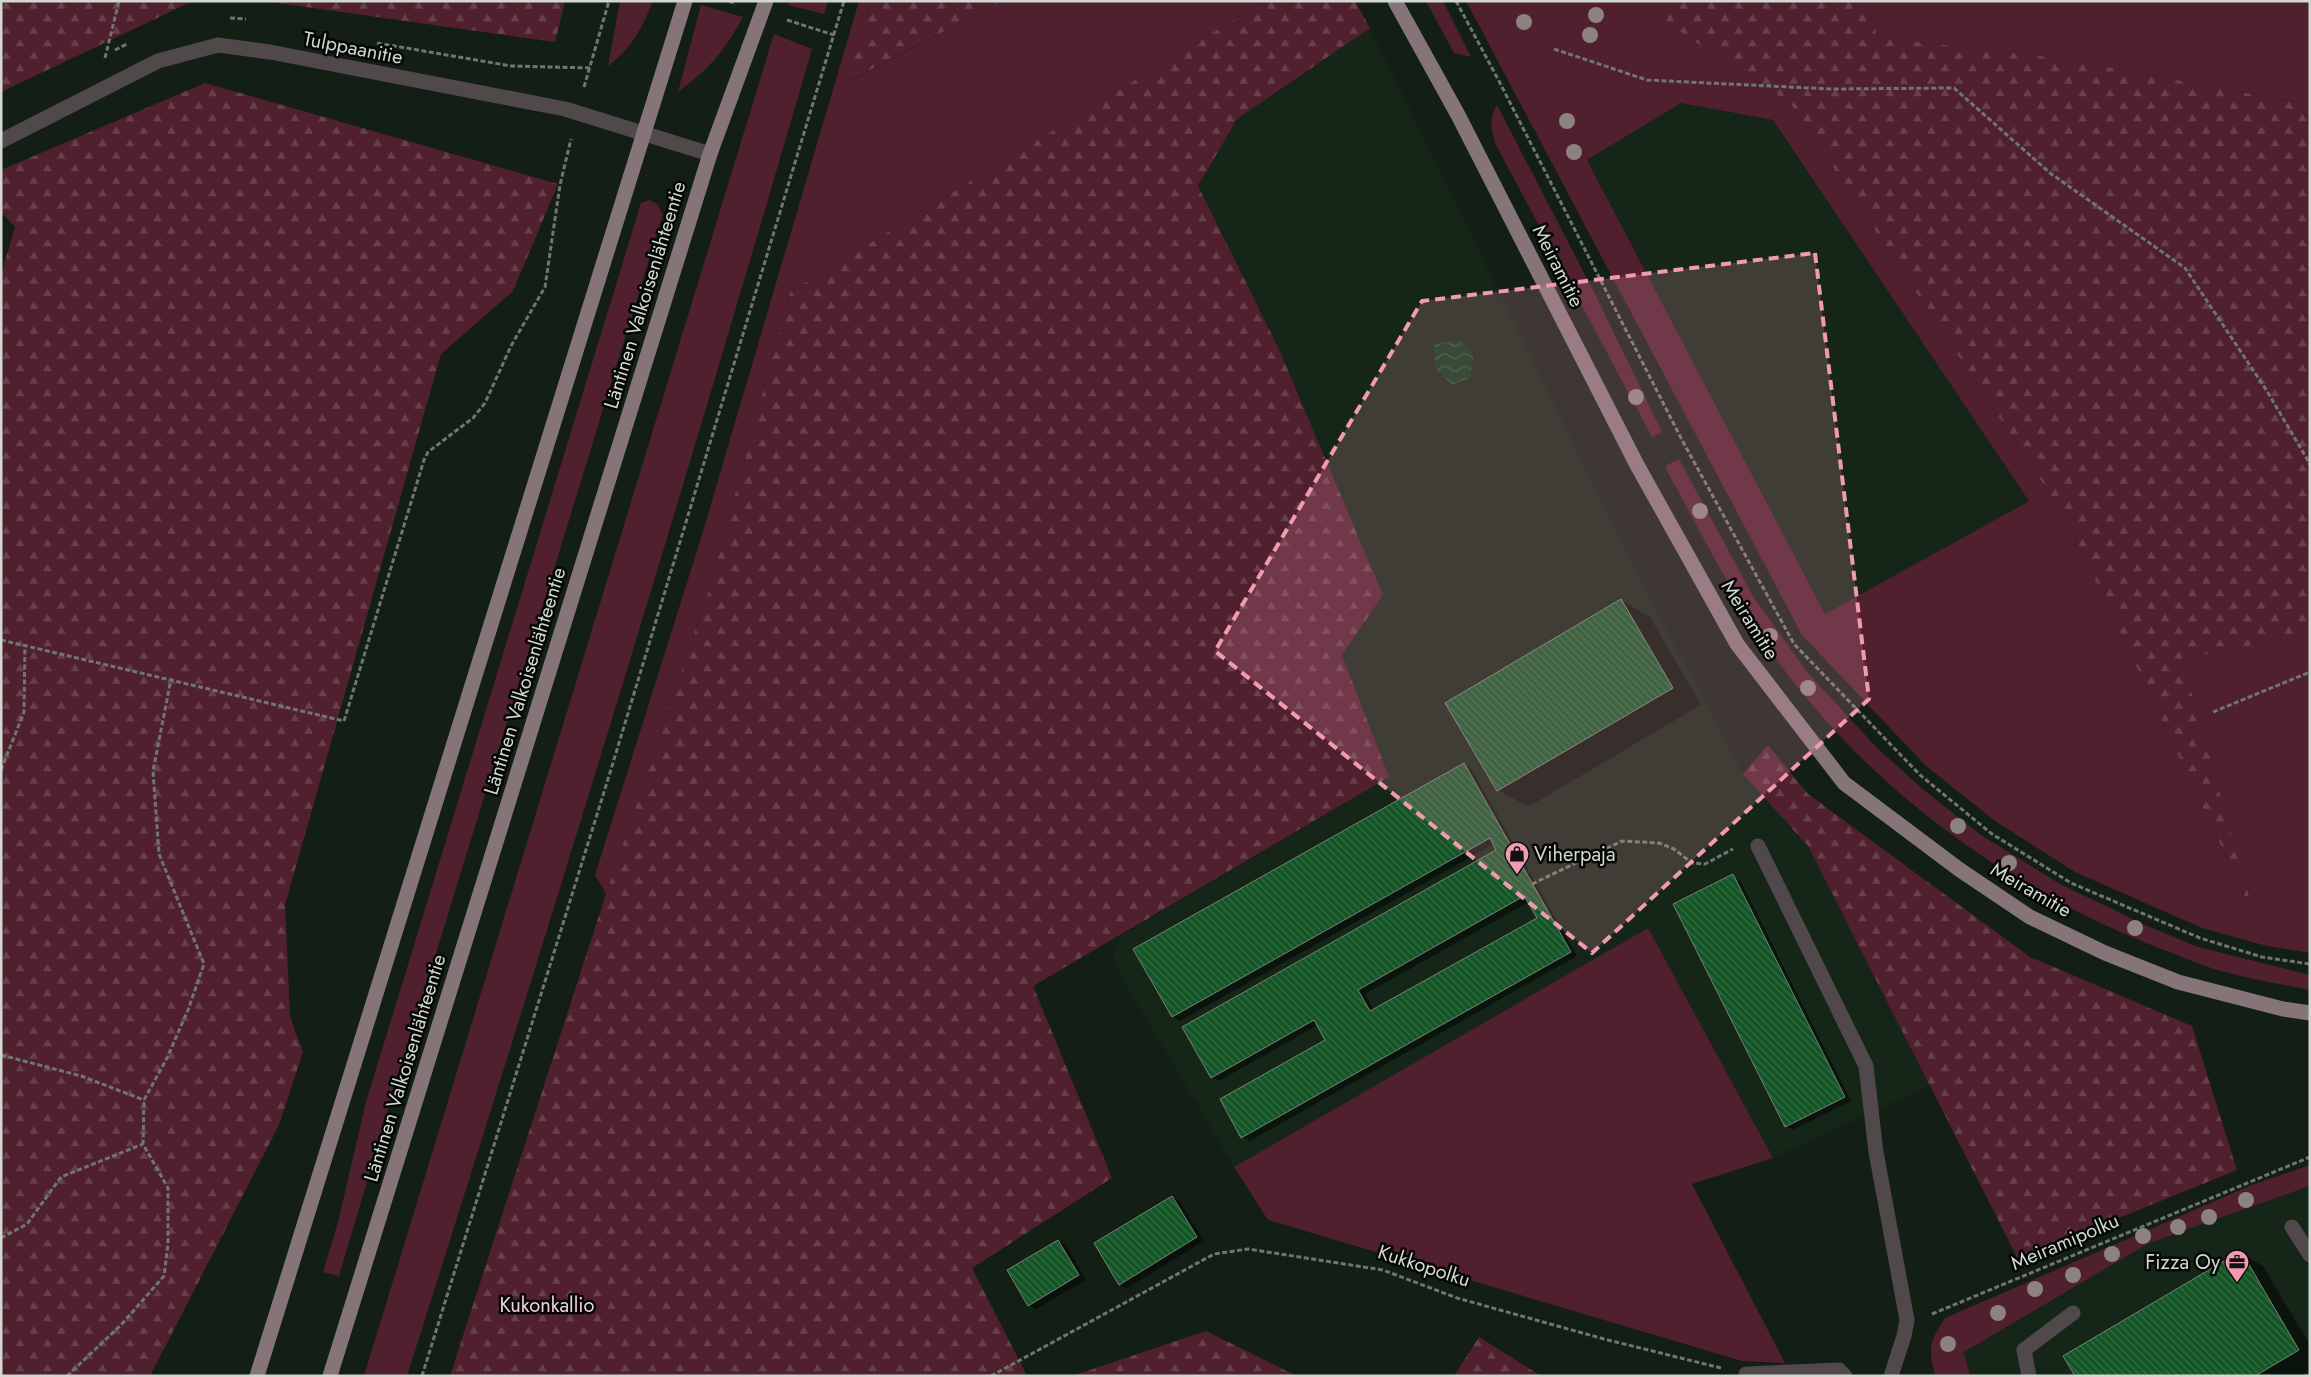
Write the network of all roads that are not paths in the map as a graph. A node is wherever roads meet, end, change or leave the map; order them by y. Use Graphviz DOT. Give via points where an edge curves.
graph roads {
  1 [pos="685,1"];
  2 [pos="766,1"];
  3 [pos="1395,1"];
  4 [pos="644,132"];
  5 [pos="1,141"];
  6 [pos="710,154"];
  7 [pos="1758,846"];
  8 [pos="2310,1013"];
  9 [pos="2292,1227"];
  10 [pos="2310,1255"];
  11 [pos="2073,1313"];
  12 [pos="1842,1373"];
  13 [pos="1746,1374"];
  14 [pos="257,1376"];
  15 [pos="330,1376"];
  16 [pos="1891,1376"];
  17 [pos="2029,1376"];
  1 -- 4 [label="main road"];
  2 -- 6 [label="main road, Läntinen Valkoisenlähteentie"];
  3 -- 8 [label="main road, Meiramitie" via="1458,115 1637,464 1737,644 1844,783 1960,870 2030,917 2105,953 2178,982"];
  4 -- 5 [label="street, Tulppaanitie" via="565,109 270,52 218,45 158,61"];
  4 -- 6 [label="street, Tulppaanitie"];
  4 -- 14 [label="main road"];
  6 -- 15 [label="main road, Läntinen Valkoisenlähteentie"];
  7 -- 16 [label="street" via="1866,1066 1876,1152 1907,1320"];
  9 -- 10 [label="street"];
  11 -- 17 [label="street" via="2024,1350"];
  12 -- 13 [label="street"];
}
